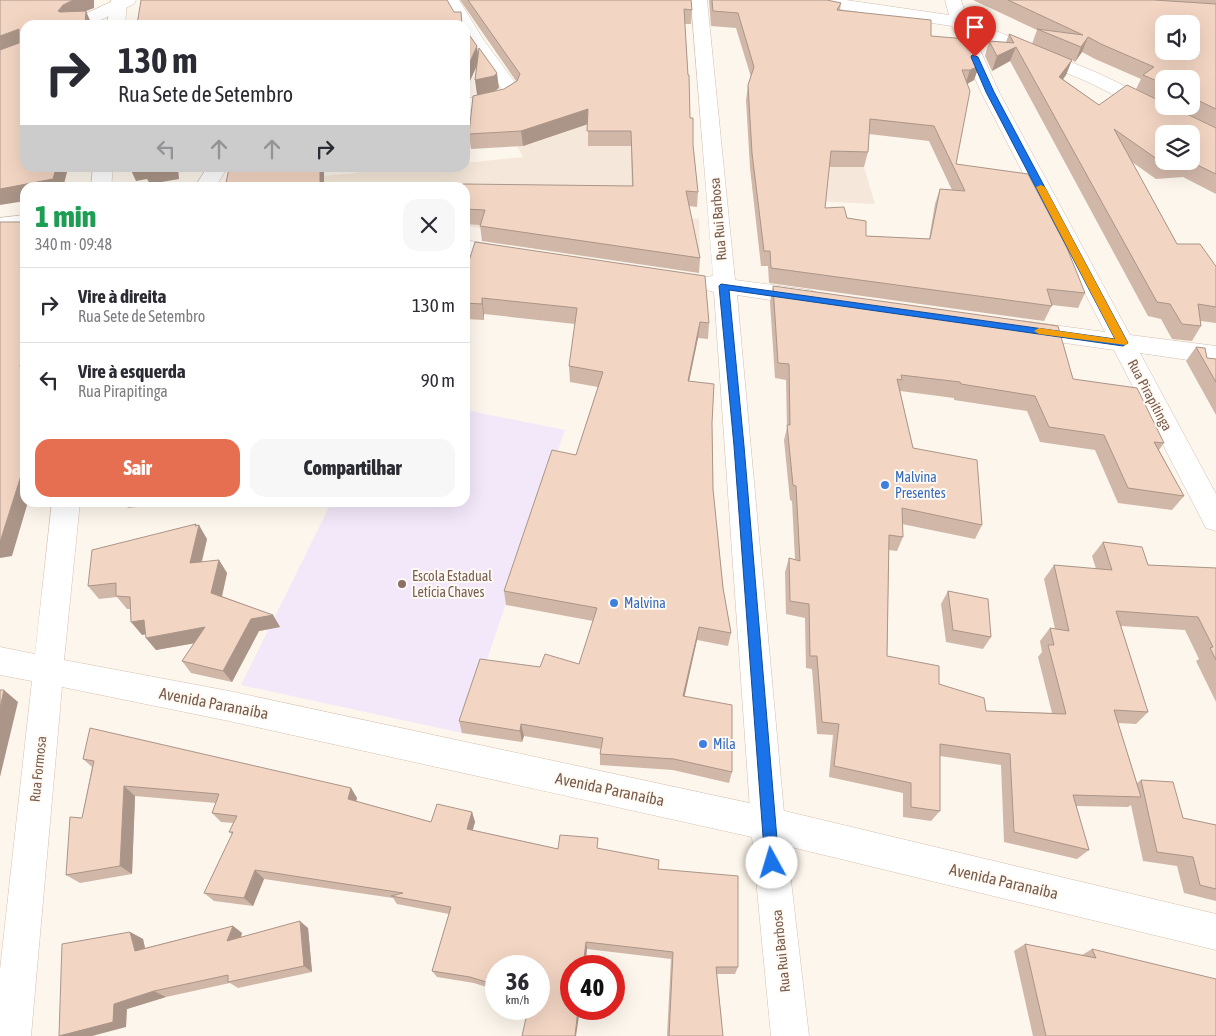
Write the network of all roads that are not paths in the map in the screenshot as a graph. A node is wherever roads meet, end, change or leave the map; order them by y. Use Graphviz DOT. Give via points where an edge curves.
graph roads {
  1 [pos="451,0"];
  2 [pos="699,0"];
  3 [pos="812,0"];
  4 [pos="953,0"];
  5 [pos="122,2"];
  6 [pos="86,20"];
  7 [pos="117,20"];
  8 [pos="463,20"];
  9 [pos="959,22"];
  10 [pos="470,32"];
  11 [pos="470,104"];
  12 [pos="1216,138"];
  13 [pos="20,223"];
  14 [pos="0,225"];
  15 [pos="470,248"];
  16 [pos="532,257"];
  17 [pos="686,280"];
  18 [pos="724,286"];
  19 [pos="831,301"];
  20 [pos="1006,326"];
  21 [pos="1123,343"];
  22 [pos="1216,355"];
  23 [pos="65,507"];
  24 [pos="1216,520"];
  25 [pos="0,661"];
  26 [pos="48,671"];
  27 [pos="768,824"];
  28 [pos="1216,932"];
  29 [pos="12,1036"];
  30 [pos="790,1036"];
  1 -- 8 [label="street"];
  2 -- 18 [label="street, Rua Rui Barbosa"];
  3 -- 9 [label="street"];
  4 -- 9 [label="street, Rua Pirapitinga"];
  5 -- 6 [label="street"];
  5 -- 7 [label="street"];
  9 -- 12 [label="street" via="1094,78"];
  9 -- 21 [label="street, Rua Pirapitinga" via="990,92"];
  10 -- 11 [label="street" via="510,88 509,93 502,97"];
  13 -- 14 [label="street"];
  15 -- 16 [label="street"];
  17 -- 18 [label="street"];
  18 -- 19 [label="street"];
  18 -- 27 [label="street, Rua Rui Barbosa"];
  20 -- 21 [label="street"];
  21 -- 22 [label="street"];
  21 -- 24 [label="street, Rua Pirapitinga"];
  23 -- 26 [label="street, Rua Formosa"];
  25 -- 26 [label="street, Avenida Paranaíba"];
  26 -- 27 [label="street, Avenida Paranaíba" via="229,706"];
  26 -- 29 [label="street, Rua Formosa"];
  27 -- 28 [label="street, Avenida Paranaíba"];
  27 -- 30 [label="street, Rua Rui Barbosa"];
}
